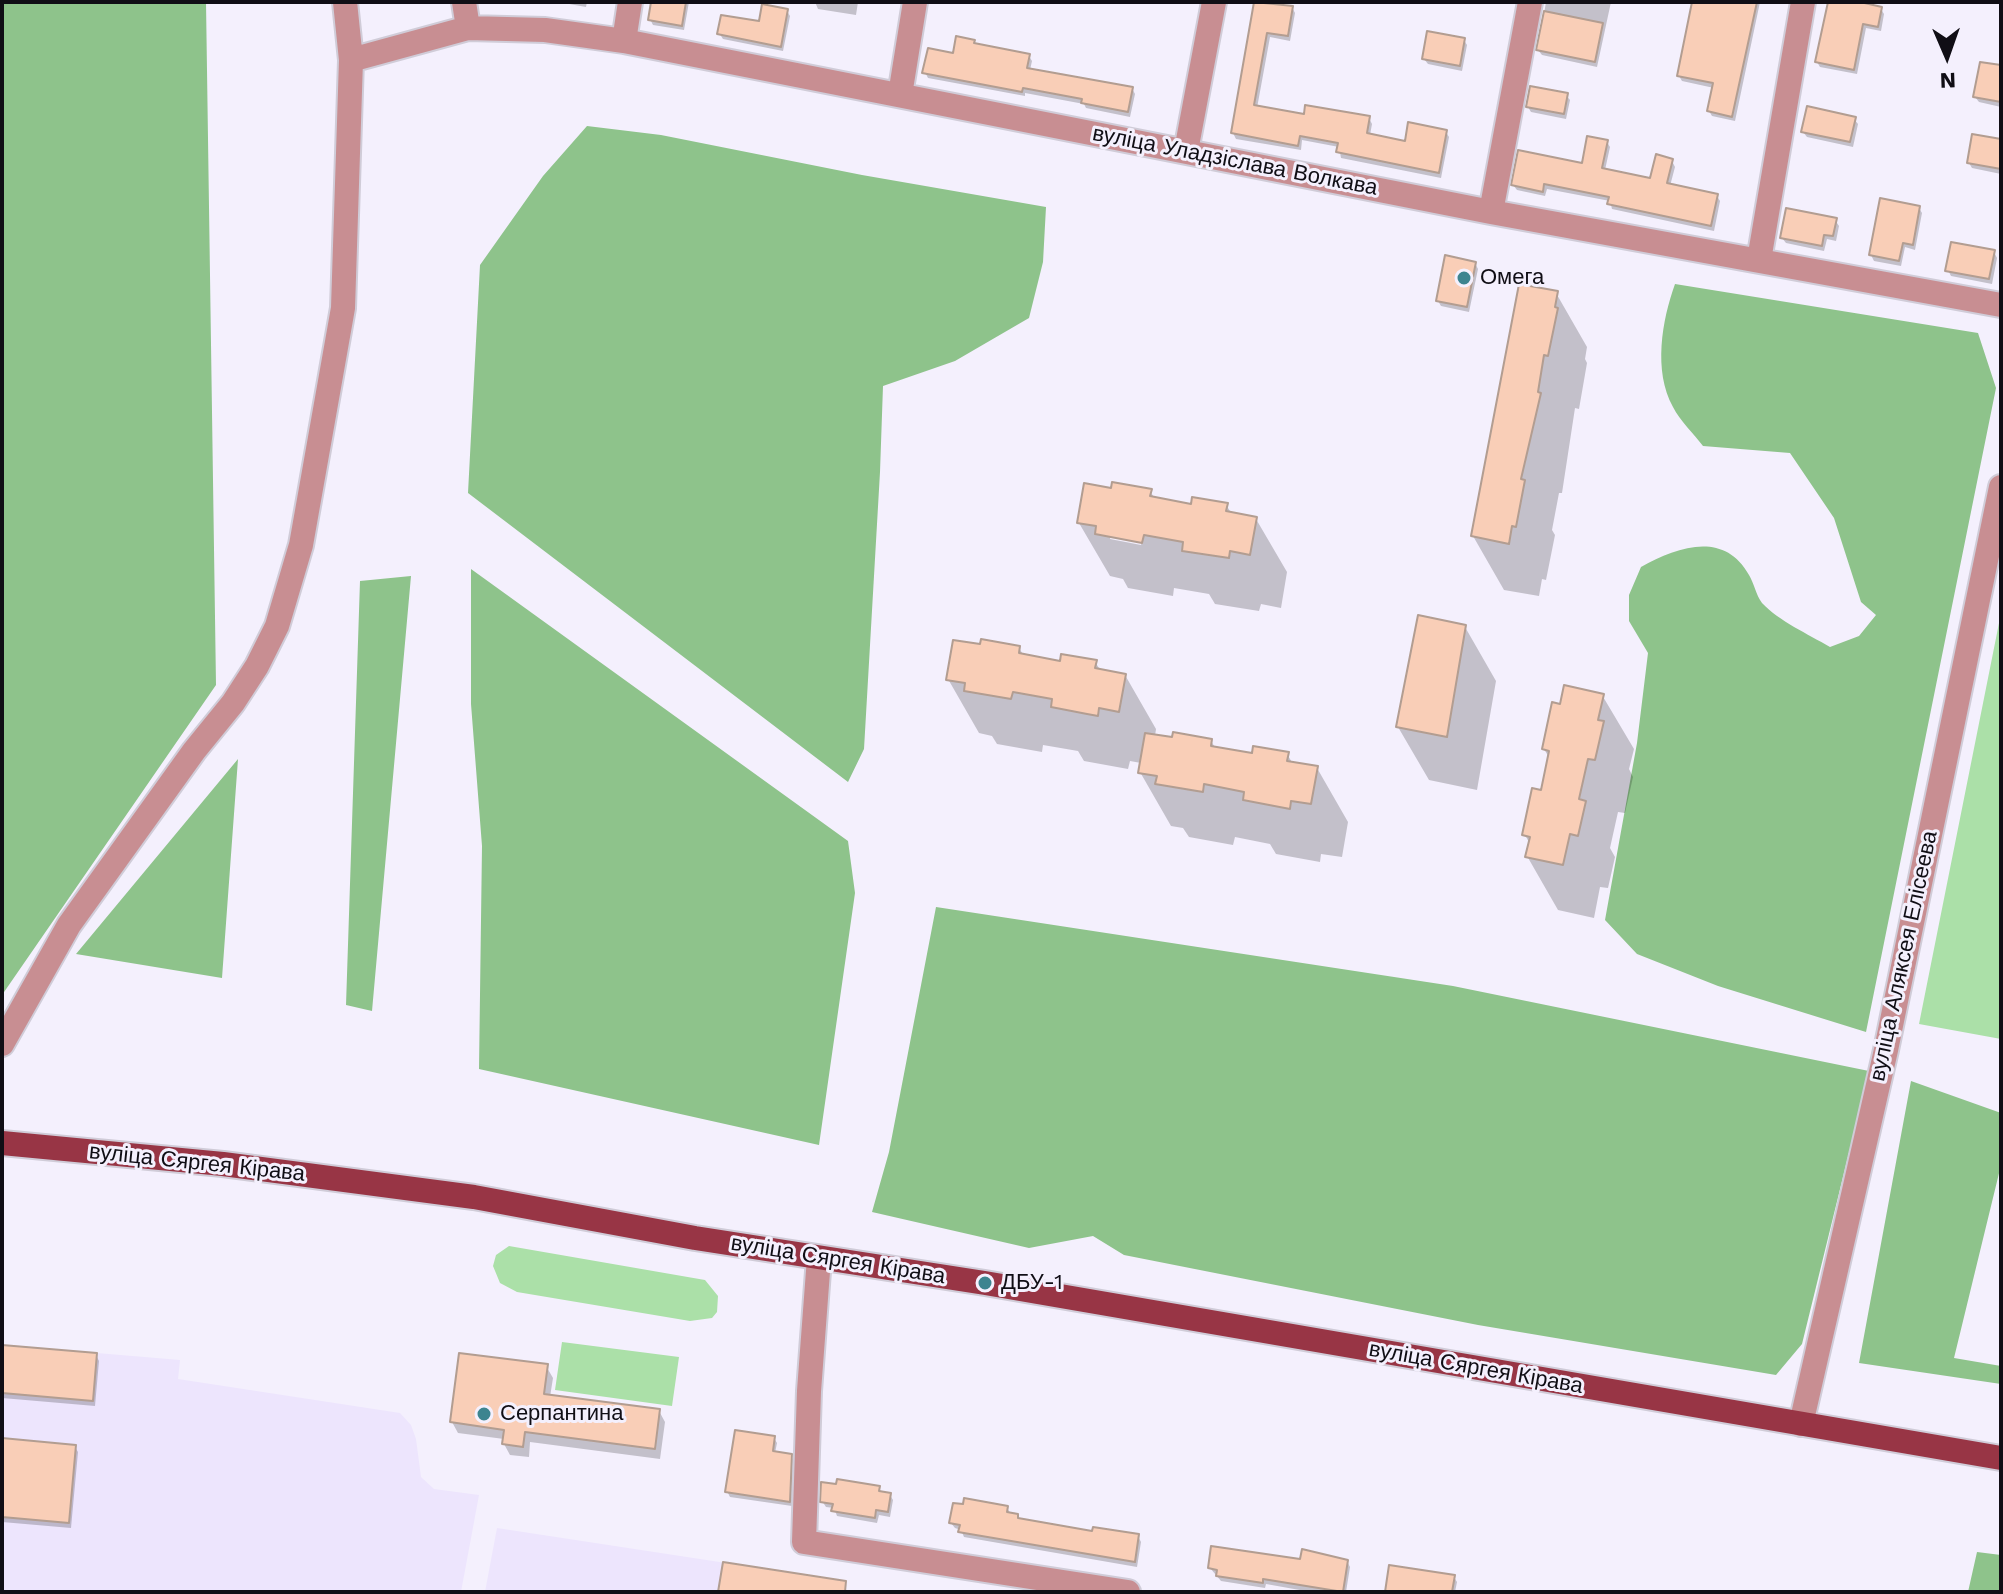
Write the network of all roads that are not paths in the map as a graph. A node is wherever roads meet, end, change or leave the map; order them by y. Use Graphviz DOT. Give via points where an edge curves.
graph roads {
  1 [pos="345,2"];
  2 [pos="464,2"];
  3 [pos="630,2"];
  4 [pos="915,2"];
  5 [pos="1214,2"];
  6 [pos="1530,2"];
  7 [pos="1803,2"];
  8 [pos="468,28"];
  9 [pos="624,41"];
  10 [pos="351,60"];
  11 [pos="900,95"];
  12 [pos="1186,151"];
  13 [pos="1491,212"];
  14 [pos="1759,260"];
  15 [pos="2001,305"];
  16 [pos="2001,487"];
  17 [pos="2,1044"];
  18 [pos="2,1143"];
  19 [pos="819,1258"];
  20 [pos="1801,1424"];
  21 [pos="2001,1458"];
  22 [pos="1128,1592"];
  1 -- 10 [label="street"];
  2 -- 8 [label="street"];
  3 -- 9 [label="street"];
  4 -- 11 [label="street"];
  5 -- 12 [label="street"];
  6 -- 13 [label="street"];
  7 -- 14 [label="street"];
  8 -- 9 [label="street, вуліца Уладзіслава Волкава" via="545,30"];
  8 -- 10 [label="street, вуліца Уладзіслава Волкава"];
  9 -- 11 [label="street, вуліца Уладзіслава Волкава"];
  10 -- 17 [label="street" via="343,308 301,545 277,626 233,703 69,925"];
  11 -- 12 [label="street, вуліца Уладзіслава Волкава"];
  12 -- 13 [label="street, вуліца Уладзіслава Волкава"];
  13 -- 14 [label="street, вуліца Уладзіслава Волкава"];
  14 -- 15 [label="street, вуліца Уладзіслава Волкава"];
  16 -- 20 [label="street, вуліца Аляксея Елісеева" via="1886,1050"];
  18 -- 19 [label="main road, вуліца Сяргея Кірава" via="223,1164 474,1197"];
  19 -- 20 [label="main road, вуліца Сяргея Кірава"];
  19 -- 22 [label="street" via="804,1542"];
  20 -- 21 [label="main road, вуліца Сяргея Кірава"];
}
